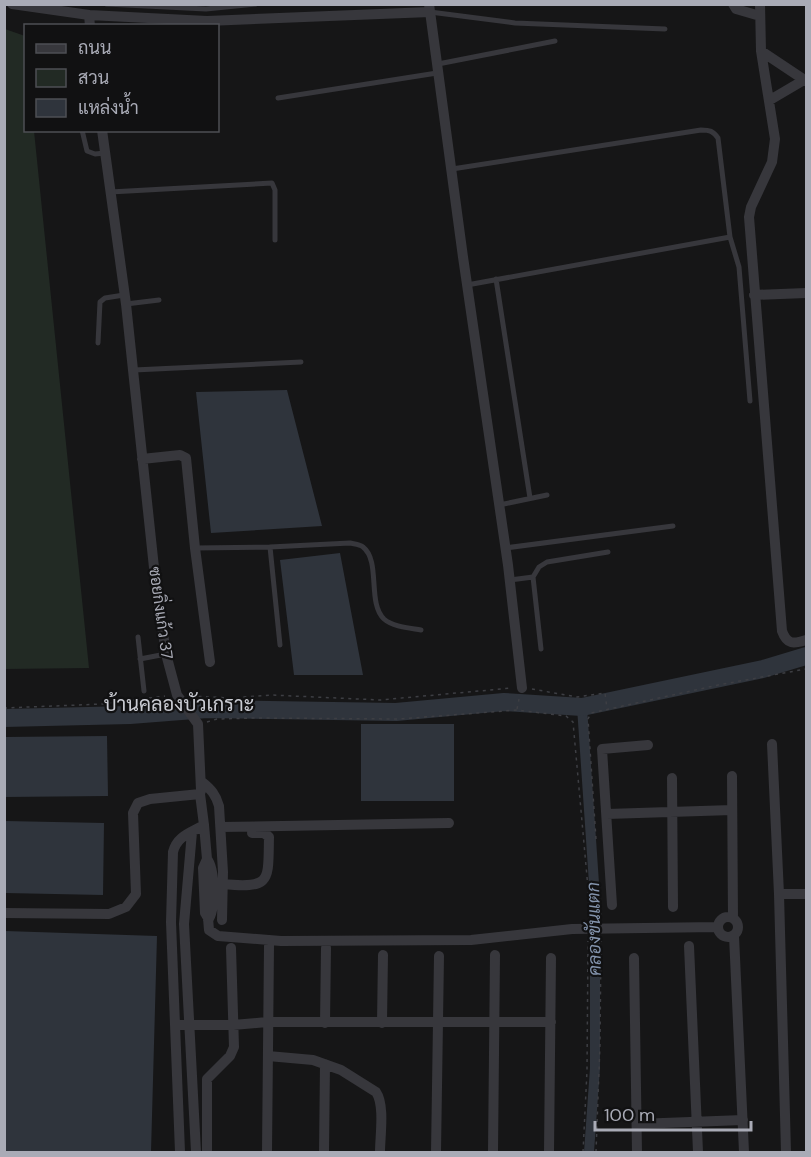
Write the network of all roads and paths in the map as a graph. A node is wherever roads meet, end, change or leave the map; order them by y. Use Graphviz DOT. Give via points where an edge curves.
graph roads {
  1 [pos="12,4"];
  2 [pos="106,4"];
  3 [pos="256,4"];
  4 [pos="733,4"];
  5 [pos="429,8"];
  6 [pos="760,10"];
  7 [pos="90,20"];
  8 [pos="168,23"];
  9 [pos="665,30"];
  10 [pos="555,41"];
  11 [pos="761,51"];
  12 [pos="437,69"];
  13 [pos="805,81"];
  14 [pos="278,98"];
  15 [pos="770,100"];
  16 [pos="82,132"];
  17 [pos="102,132"];
  18 [pos="105,153"];
  19 [pos="451,170"];
  20 [pos="110,192"];
  21 [pos="730,237"];
  22 [pos="275,240"];
  23 [pos="496,279"];
  24 [pos="467,285"];
  25 [pos="807,293"];
  26 [pos="754,295"];
  27 [pos="125,299"];
  28 [pos="159,300"];
  29 [pos="98,343"];
  30 [pos="301,362"];
  31 [pos="132,370"];
  32 [pos="750,401"];
  33 [pos="142,459"];
  34 [pos="547,495"];
  35 [pos="530,498"];
  36 [pos="499,505"];
  37 [pos="673,526"];
  38 [pos="270,547"];
  39 [pos="195,548"];
  40 [pos="505,548"];
  41 [pos="608,552"];
  42 [pos="533,577"];
  43 [pos="510,580"];
  44 [pos="421,630"];
  45 [pos="138,637"];
  46 [pos="807,640"];
  47 [pos="280,645"];
  48 [pos="541,649"];
  49 [pos="166,654"];
  50 [pos="140,659"];
  51 [pos="210,662"];
  52 [pos="807,669"];
  53 [pos="522,688"];
  54 [pos="144,691"];
  55 [pos="177,695"];
  56 [pos="4,708"];
  57 [pos="607,710"];
  58 [pos="198,724"];
  59 [pos="772,744"];
  60 [pos="648,745"];
  61 [pos="732,776"];
  62 [pos="672,778"];
  63 [pos="202,782"];
  64 [pos="200,794"];
  65 [pos="732,810"];
  66 [pos="673,812"];
  67 [pos="607,814"];
  68 [pos="449,823"];
  69 [pos="204,825"];
  70 [pos="221,830"];
  71 [pos="192,832"];
  72 [pos="597,844"];
  73 [pos="207,859"];
  74 [pos="218,872"];
  75 [pos="223,884"];
  76 [pos="779,894"];
  77 [pos="807,894"];
  78 [pos="600,901"];
  79 [pos="172,902"];
  80 [pos="185,903"];
  81 [pos="612,905"];
  82 [pos="673,907"];
  83 [pos="4,913"];
  84 [pos="733,918"];
  85 [pos="208,920"];
  86 [pos="222,920"];
  87 [pos="589,921"];
  88 [pos="171,922"];
  89 [pos="601,923"];
  90 [pos="184,924"];
  91 [pos="717,927"];
  92 [pos="588,933"];
  93 [pos="601,934"];
  94 [pos="734,936"];
  95 [pos="268,946"];
  96 [pos="689,946"];
  97 [pos="231,948"];
  98 [pos="326,948"];
  99 [pos="383,954"];
  100 [pos="495,955"];
  101 [pos="438,956"];
  102 [pos="551,958"];
  103 [pos="634,958"];
  104 [pos="267,1022"];
  105 [pos="551,1022"];
  106 [pos="325,1023"];
  107 [pos="382,1023"];
  108 [pos="438,1023"];
  109 [pos="495,1023"];
  110 [pos="189,1025"];
  111 [pos="233,1025"];
  112 [pos="176,1026"];
  113 [pos="268,1056"];
  114 [pos="325,1064"];
  115 [pos="743,1120"];
  116 [pos="697,1121"];
  117 [pos="179,1122"];
  118 [pos="195,1122"];
  119 [pos="637,1124"];
  120 [pos="180,1152"];
  121 [pos="196,1152"];
  122 [pos="207,1152"];
  123 [pos="267,1152"];
  124 [pos="324,1152"];
  125 [pos="380,1152"];
  126 [pos="436,1152"];
  127 [pos="493,1152"];
  128 [pos="549,1152"];
  129 [pos="583,1152"];
  130 [pos="596,1152"];
  131 [pos="637,1152"];
  132 [pos="698,1152"];
  133 [pos="744,1152"];
  134 [pos="786,1152"];
  1 -- 7 [label="street"];
  2 -- 3 [label="lane" via="206,9"];
  4 -- 6 [label="street" via="736,9"];
  5 -- 8 [label="street"];
  5 -- 9 [label="lane" via="514,23"];
  5 -- 12 [label="street"];
  6 -- 11 [label="street"];
  7 -- 8 [label="street"];
  10 -- 12 [label="lane"];
  11 -- 13 [label="street"];
  11 -- 15 [label="street"];
  12 -- 14 [label="lane"];
  12 -- 19 [label="street"];
  13 -- 15 [label="street"];
  15 -- 26 [label="street" via="775,139 772,162 749,217"];
  16 -- 18 [label="lane" via="89,153"];
  17 -- 18 [label="street, ซอยกิ่งแก้ว 37"];
  18 -- 20 [label="street, ซอยกิ่งแก้ว 37"];
  19 -- 21 [label="lane" via="709,130 718,138"];
  19 -- 24 [label="street"];
  20 -- 22 [label="lane" via="272,183"];
  20 -- 27 [label="street, ซอยกิ่งแก้ว 37"];
  21 -- 23 [label="lane"];
  21 -- 32 [label="lane" via="739,267"];
  23 -- 24 [label="lane"];
  23 -- 35 [label="lane"];
  24 -- 36 [label="street"];
  25 -- 26 [label="street"];
  26 -- 46 [label="street" via="782,631 791,643"];
  27 -- 28 [label="lane"];
  27 -- 29 [label="lane" via="105,298 100,302"];
  27 -- 31 [label="street, ซอยกิ่งแก้ว 37"];
  30 -- 31 [label="lane"];
  31 -- 33 [label="street, ซอยกิ่งแก้ว 37"];
  33 -- 39 [label="street" via="180,455 186,458"];
  33 -- 49 [label="street, ซอยกิ่งแก้ว 37"];
  34 -- 35 [label="lane"];
  35 -- 36 [label="lane"];
  36 -- 40 [label="street"];
  37 -- 40 [label="lane"];
  38 -- 39 [label="lane"];
  38 -- 44 [label="lane" via="360,544 370,557 377,606 383,618"];
  38 -- 47 [label="lane"];
  39 -- 51 [label="street"];
  40 -- 43 [label="street"];
  41 -- 42 [label="lane" via="547,562 538,567"];
  42 -- 43 [label="lane"];
  42 -- 48 [label="lane"];
  43 -- 53 [label="street"];
  45 -- 50 [label="lane"];
  49 -- 50 [label="lane"];
  49 -- 55 [label="street, ซอยกิ่งแก้ว 37"];
  50 -- 54 [label="lane"];
  52 -- 57 [label="path"];
  53 -- 55 [label="path" via="380,700"];
  53 -- 57 [label="path" via="577,697 605,693"];
  55 -- 56 [label="path" via="103,704"];
  55 -- 58 [label="street, ซอยกิ่งแก้ว 37"];
  57 -- 72 [label="path" via="591,713 588,719"];
  58 -- 63 [label="street"];
  58 -- 87 [label="path" via="217,719 399,719 517,710 566,716 573,722"];
  59 -- 76 [label="street"];
  60 -- 67 [label="street" via="602,749"];
  61 -- 65 [label="street"];
  62 -- 66 [label="street"];
  63 -- 64 [label="street"];
  63 -- 70 [label="street" via="217,797"];
  64 -- 69 [label="street"];
  64 -- 83 [label="street" via="138,803 134,813 136,894 126,907 110,914"];
  65 -- 66 [label="street"];
  65 -- 84 [label="street"];
  66 -- 67 [label="street"];
  66 -- 82 [label="street"];
  67 -- 81 [label="street"];
  68 -- 70 [label="street"];
  69 -- 71 [label="street"];
  69 -- 73 [label="street"];
  70 -- 74 [label="street"];
  70 -- 75 [label="street" via="264,833 269,837 265,879 249,887"];
  71 -- 79 [label="street" via="176,842 173,852"];
  71 -- 80 [label="street"];
  73 -- 74 [label="street"];
  73 -- 85 [label="street" via="203,879"];
  74 -- 75 [label="street"];
  74 -- 85 [label="street" via="213,912"];
  75 -- 86 [label="street"];
  76 -- 77 [label="street"];
  76 -- 134 [label="street"];
  78 -- 89 [label="path"];
  79 -- 80 [label="street"];
  79 -- 88 [label="street"];
  80 -- 90 [label="street"];
  84 -- 91 [label="street" via="723,918"];
  84 -- 94 [label="street" via="738,927"];
  85 -- 91 [label="street" via="209,930 218,936 281,941 471,940 572,929"];
  88 -- 90 [label="street"];
  88 -- 112 [label="street"];
  90 -- 110 [label="street"];
  91 -- 94 [label="street" via="721,936"];
  92 -- 129 [label="path"];
  93 -- 130 [label="path"];
  94 -- 115 [label="street"];
  95 -- 104 [label="street"];
  96 -- 116 [label="street"];
  97 -- 111 [label="street"];
  98 -- 106 [label="street"];
  99 -- 107 [label="street"];
  100 -- 109 [label="street"];
  101 -- 108 [label="street"];
  102 -- 105 [label="street"];
  103 -- 119 [label="street"];
  104 -- 106 [label="street"];
  104 -- 111 [label="street"];
  104 -- 113 [label="street"];
  105 -- 109 [label="street"];
  105 -- 128 [label="street"];
  106 -- 107 [label="street"];
  107 -- 108 [label="street"];
  108 -- 109 [label="street"];
  108 -- 126 [label="street"];
  109 -- 127 [label="street"];
  110 -- 111 [label="street"];
  110 -- 112 [label="street"];
  110 -- 118 [label="street"];
  111 -- 122 [label="street" via="234,1047 230,1056 207,1079"];
  112 -- 117 [label="street"];
  113 -- 114 [label="street"];
  113 -- 123 [label="street"];
  114 -- 124 [label="street"];
  114 -- 125 [label="street" via="341,1070 380,1097"];
  115 -- 116 [label="street"];
  115 -- 133 [label="street"];
  116 -- 119 [label="street"];
  116 -- 132 [label="street"];
  117 -- 118 [label="street"];
  117 -- 120 [label="street"];
  118 -- 121 [label="street"];
  119 -- 131 [label="street"];
}
